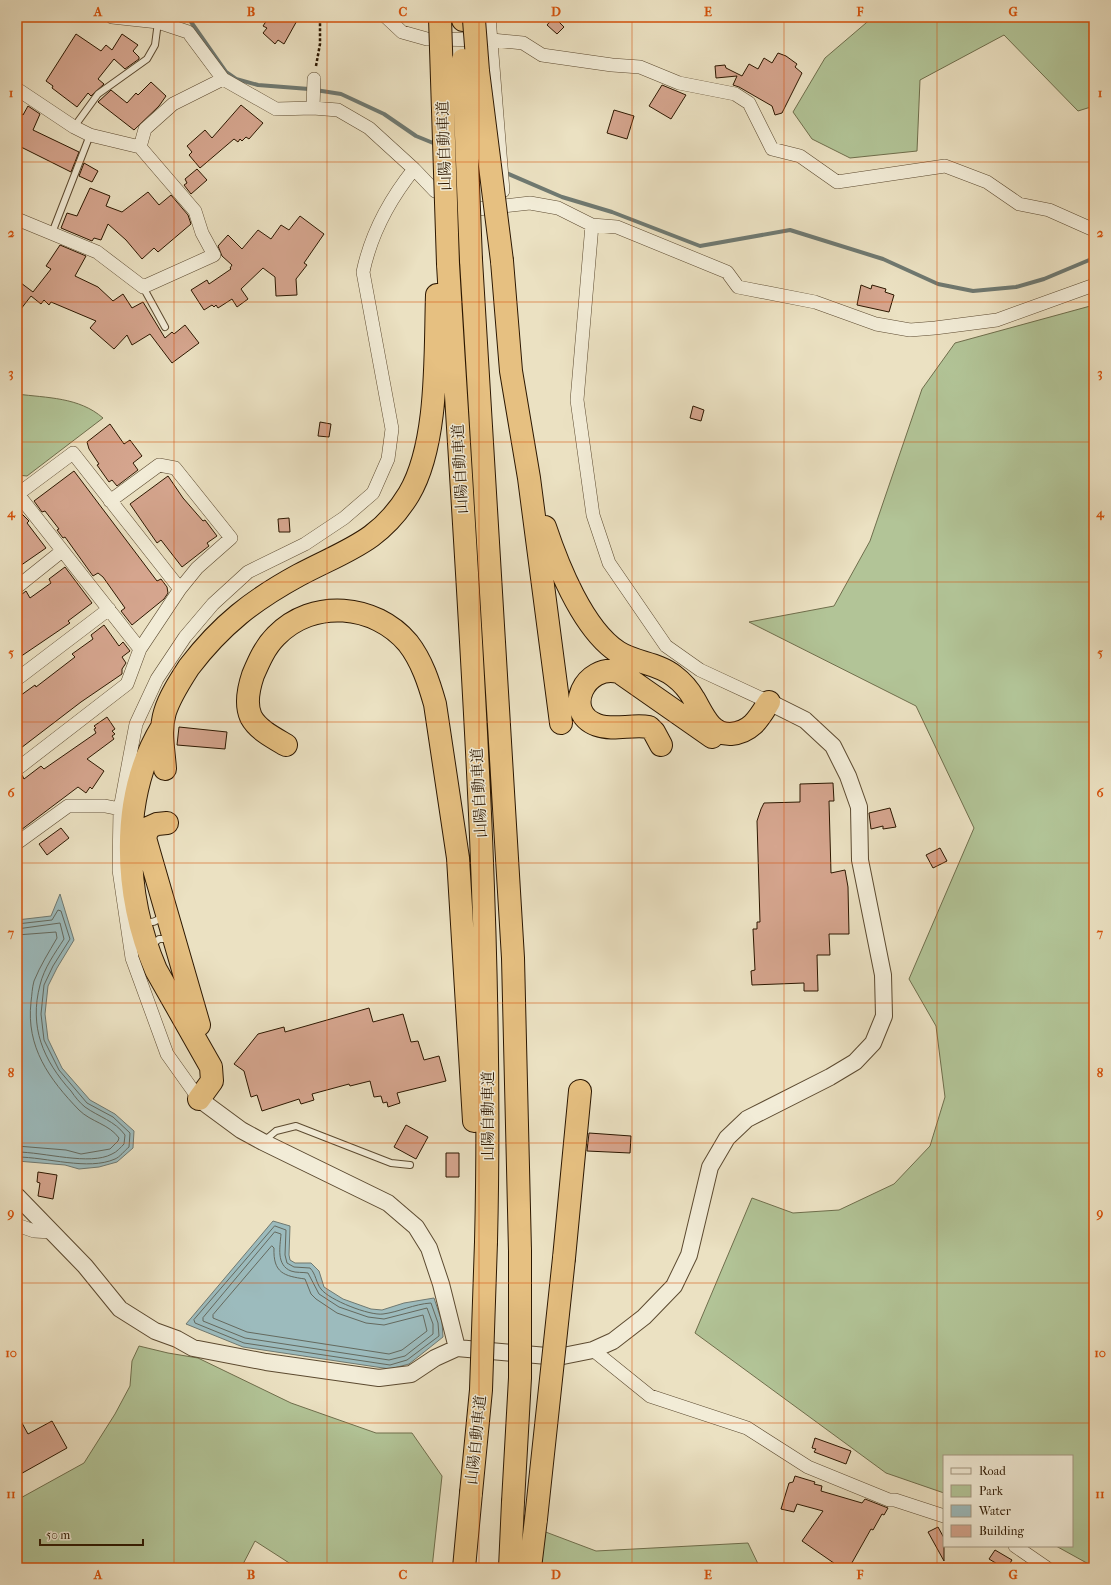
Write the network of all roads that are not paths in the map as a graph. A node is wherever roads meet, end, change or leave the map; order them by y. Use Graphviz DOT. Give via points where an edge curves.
graph roads {
  1 [pos="116,17"];
  2 [pos="386,17"];
  3 [pos="440,17"];
  4 [pos="473,18"];
  5 [pos="158,22"];
  6 [pos="492,40"];
  7 [pos="314,78"];
  8 [pos="223,79"];
  9 [pos="17,89"];
  10 [pos="313,108"];
  11 [pos="74,127"];
  12 [pos="90,135"];
  13 [pos="140,147"];
  14 [pos="414,169"];
  15 [pos="505,206"];
  16 [pos="17,220"];
  17 [pos="592,224"];
  18 [pos="1094,230"];
  19 [pos="52,233"];
  20 [pos="443,263"];
  21 [pos="1094,285"];
  22 [pos="143,287"];
  23 [pos="165,327"];
  24 [pos="529,478"];
  25 [pos="17,493"];
  26 [pos="110,501"];
  27 [pos="62,551"];
  28 [pos="17,587"];
  29 [pos="180,589"];
  30 [pos="108,609"];
  31 [pos="140,649"];
  32 [pos="603,656"];
  33 [pos="17,679"];
  34 [pos="653,680"];
  35 [pos="769,702"];
  36 [pos="561,723"];
  37 [pos="162,726"];
  38 [pos="286,745"];
  39 [pos="661,745"];
  40 [pos="17,769"];
  41 [pos="165,769"];
  42 [pos="120,809"];
  43 [pos="167,823"];
  44 [pos="17,843"];
  45 [pos="165,907"];
  46 [pos="138,915"];
  47 [pos="175,944"];
  48 [pos="149,953"];
  49 [pos="580,1091"];
  50 [pos="199,1099"];
  51 [pos="263,1142"];
  52 [pos="410,1165"];
  53 [pos="17,1196"];
  54 [pos="17,1225"];
  55 [pos="52,1232"];
  56 [pos="486,1242"];
  57 [pos="457,1348"];
  58 [pos="593,1350"];
  59 [pos="943,1516"];
  60 [pos="1016,1547"];
  61 [pos="464,1568"];
  62 [pos="510,1568"];
  63 [pos="530,1568"];
  64 [pos="1047,1568"];
  1 -- 5 [label="street"];
  2 -- 6 [label="street" via="402,32 427,39"];
  3 -- 20 [label="highway, 山陽自動車道, bridge" via="446,184"];
  4 -- 6 [label="street"];
  4 -- 24 [label="highway, bridge" via="502,260 511,371"];
  4 -- 62 [label="highway, 山陽自動車道, bridge" via="471,260 511,935 520,1251 520,1378"];
  5 -- 8 [label="street" via="188,32"];
  5 -- 11 [label="lane" via="155,45 147,58 98,94"];
  6 -- 15 [label="street"];
  6 -- 18 [label="street" via="523,43 542,55 640,67 679,82 735,94 749,103 772,149 800,156 836,182 945,166 986,182 1019,204 1049,210"];
  7 -- 10 [label="street"];
  8 -- 10 [label="street" via="276,109"];
  8 -- 13 [label="street" via="173,104 145,129"];
  9 -- 11 [label="street"];
  10 -- 14 [label="street" via="338,110 369,128"];
  11 -- 12 [label="street"];
  12 -- 13 [label="street"];
  12 -- 19 [label="lane"];
  13 -- 22 [label="street" via="195,211 202,233 214,256"];
  14 -- 15 [label="street" via="435,191 478,209"];
  14 -- 42 [label="street" via="395,192 367,251 363,272 392,428 388,459 373,493 344,518 305,544 248,572 213,604 185,637 157,679 136,724"];
  15 -- 17 [label="street" via="530,203 558,208"];
  16 -- 19 [label="street"];
  17 -- 21 [label="street" via="617,228 727,272 738,287 815,302 876,324 910,330 998,320"];
  17 -- 35 [label="street" via="577,400 593,515 609,563 666,646 700,670"];
  19 -- 22 [label="street" via="97,252"];
  20 -- 37 [label="highway" via="427,445 410,493 388,523 373,536 276,588 249,605 224,626 207,643 181,679 165,712"];
  20 -- 56 [label="highway, 山陽自動車道" via="481,821 486,959"];
  22 -- 23 [label="lane"];
  24 -- 32 [label="highway" via="552,550"];
  24 -- 36 [label="highway"];
  25 -- 26 [label="street" via="73,453"];
  25 -- 27 [label="street"];
  26 -- 29 [label="street"];
  26 -- 29 [label="street" via="159,465 175,468 231,538 197,568"];
  27 -- 28 [label="street"];
  27 -- 30 [label="street"];
  29 -- 31 [label="street"];
  30 -- 31 [label="street"];
  30 -- 33 [label="street"];
  31 -- 40 [label="street" via="127,684"];
  32 -- 34 [label="highway" via="619,652"];
  32 -- 34 [label="highway" via="606,670"];
  32 -- 39 [label="highway" via="581,691 580,707 586,718 605,727 649,727"];
  34 -- 35 [label="highway" via="673,675 687,689 708,724 720,732 735,734 749,729"];
  35 -- 58 [label="street" via="805,720 832,746 848,776 859,807 860,860 883,975 884,1016 873,1042 855,1062 747,1119 727,1138 710,1167 689,1255 674,1286 644,1318 613,1341"];
  37 -- 41 [label="highway"];
  37 -- 46 [label="highway" via="145,761 133,820 132,867"];
  38 -- 56 [label="highway" via="260,727 251,716 248,701 250,684 258,664 276,636 305,617 321,612 358,611 376,618 393,629 408,644 428,681 434,704 458,858 478,1190"];
  42 -- 44 [label="street" via="105,806 68,806"];
  42 -- 50 [label="street" via="119,870 132,958 167,1054"];
  43 -- 45 [label="highway" via="148,828 145,838"];
  45 -- 46 [label="lane" via="159,919 154,922 144,920"];
  45 -- 47 [label="highway"];
  46 -- 48 [label="highway"];
  47 -- 48 [label="lane" via="170,940 158,939"];
  47 -- 50 [label="highway" via="197,1020 218,1066 217,1079"];
  48 -- 50 [label="highway" via="211,1067 212,1081"];
  49 -- 63 [label="highway, bridge"];
  50 -- 51 [label="street" via="241,1130"];
  51 -- 52 [label="lane" via="276,1131 296,1126 391,1163"];
  51 -- 57 [label="street" via="388,1203 416,1227 429,1248"];
  53 -- 55 [label="street"];
  54 -- 55 [label="street" via="34,1232"];
  55 -- 57 [label="street" via="120,1308 156,1331 193,1348 266,1362 379,1378 410,1374"];
  56 -- 61 [label="highway, 山陽自動車道, bridge" via="482,1390"];
  57 -- 58 [label="street" via="558,1357"];
  58 -- 59 [label="street" via="650,1396 748,1428 808,1467 888,1500 896,1500"];
  60 -- 64 [label="street"];
}
